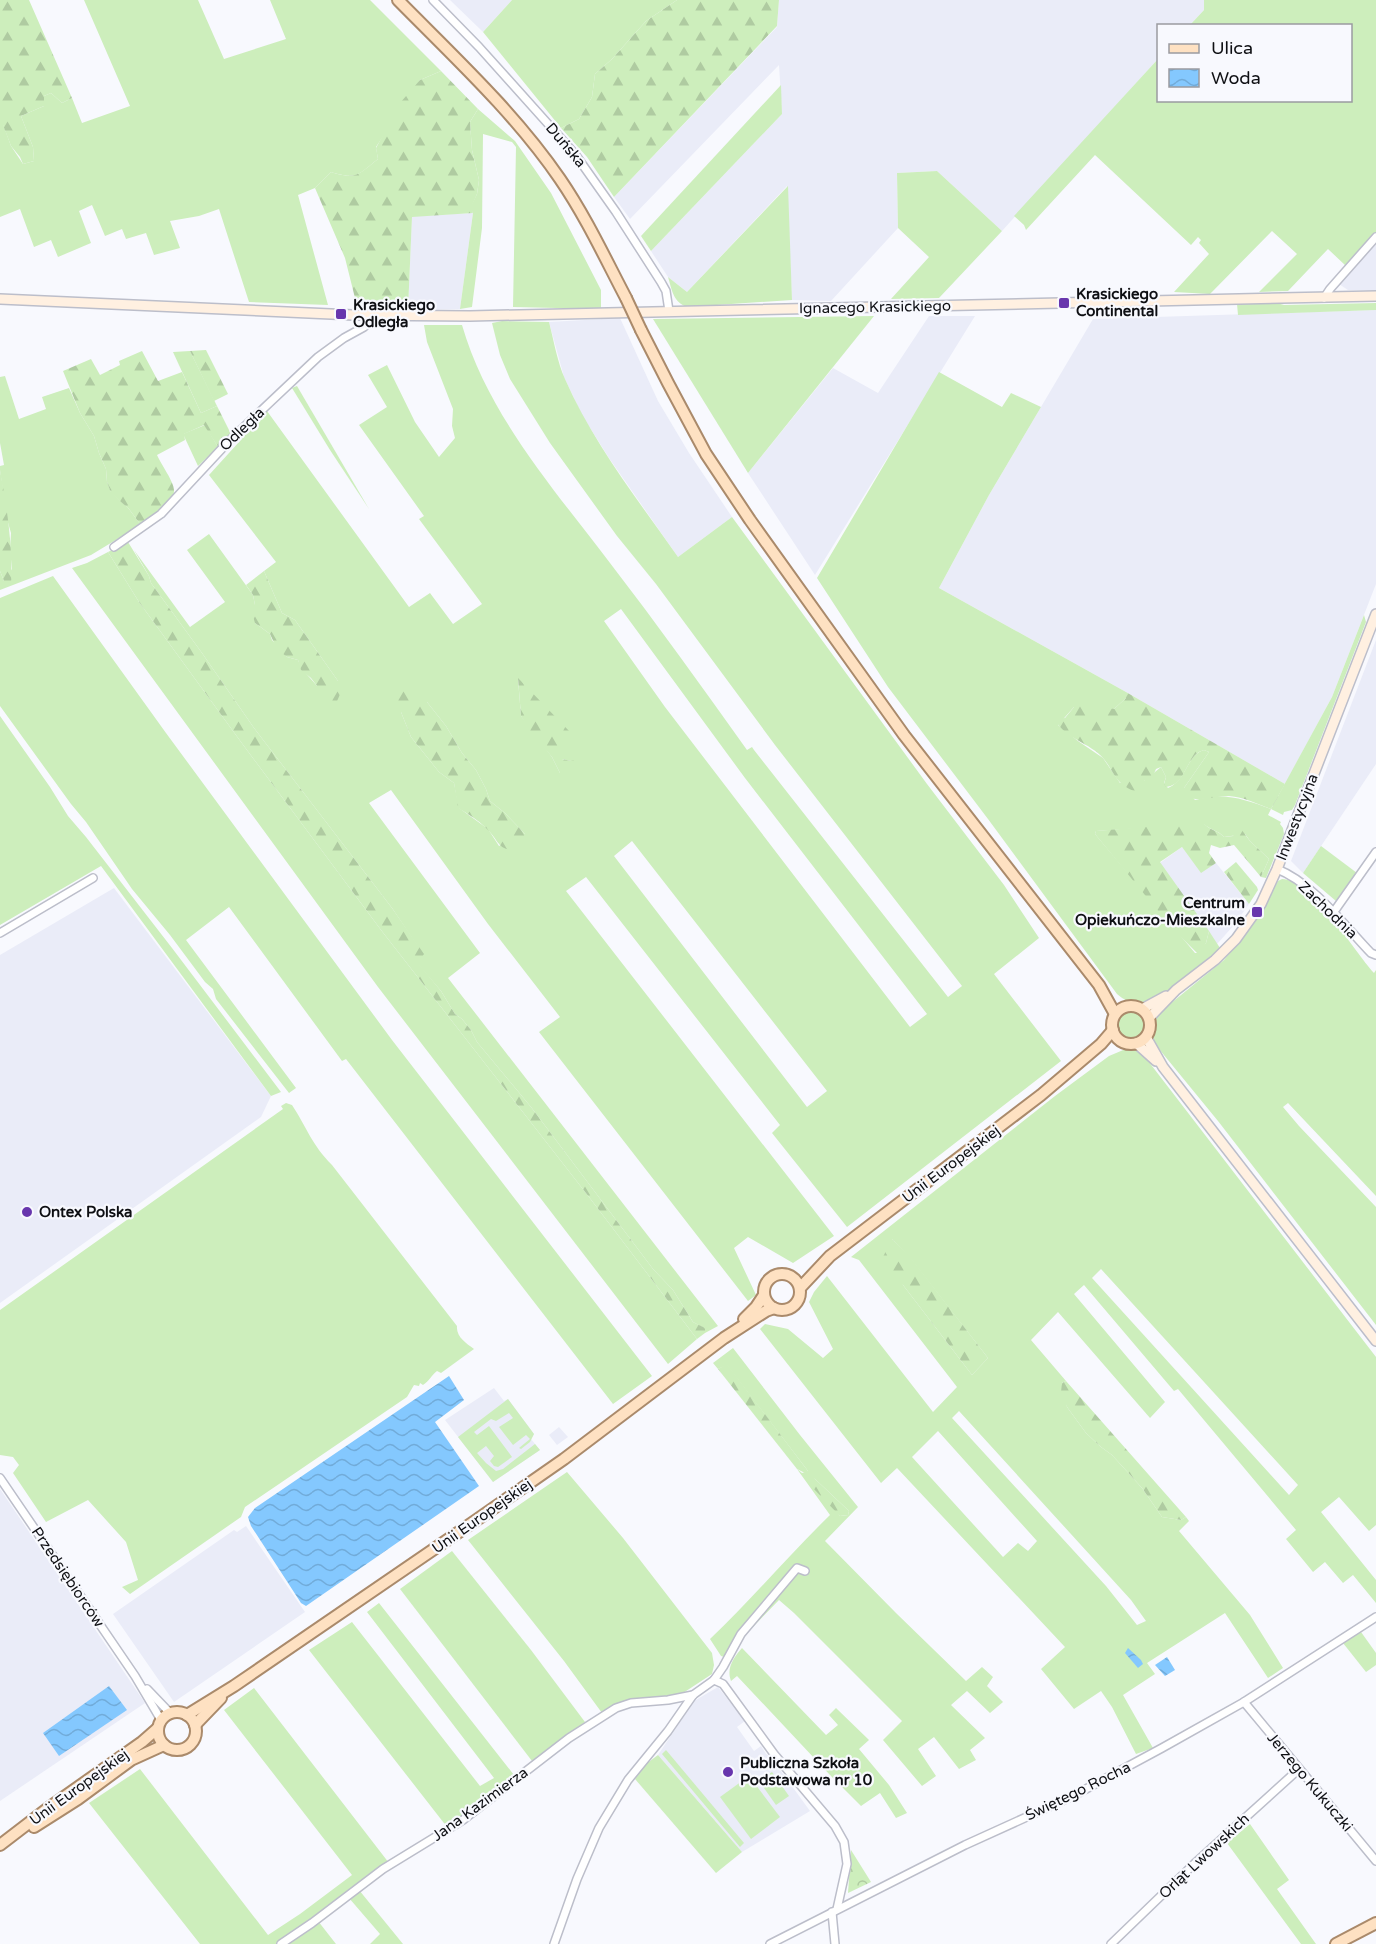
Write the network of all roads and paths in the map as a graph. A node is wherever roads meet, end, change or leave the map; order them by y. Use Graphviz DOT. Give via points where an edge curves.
graph roads {
  1 [pos="398,0"];
  2 [pos="433,0"];
  3 [pos="1376,237"];
  4 [pos="1376,296"];
  5 [pos="1324,298"];
  6 [pos="0,299"];
  7 [pos="669,311"];
  8 [pos="374,316"];
  9 [pos="114,547"];
  10 [pos="1376,614"];
  11 [pos="1376,852"];
  12 [pos="1277,869"];
  13 [pos="93,878"];
  14 [pos="1333,914"];
  15 [pos="0,933"];
  16 [pos="1376,955"];
  17 [pos="1099,985"];
  18 [pos="1125,1007"];
  19 [pos="1115,1014"];
  20 [pos="1145,1014"];
  21 [pos="1113,1030"];
  22 [pos="1146,1037"];
  23 [pos="1120,1040"];
  24 [pos="1136,1043"];
  25 [pos="1163,1067"];
  26 [pos="1071,1071"];
  27 [pos="830,1256"];
  28 [pos="792,1277"];
  29 [pos="800,1288"];
  30 [pos="764,1295"];
  31 [pos="774,1308"];
  32 [pos="724,1338"];
  33 [pos="1376,1341"];
  34 [pos="0,1478"];
  35 [pos="805,1571"];
  36 [pos="1376,1617"];
  37 [pos="135,1676"];
  38 [pos="714,1680"];
  39 [pos="234,1686"];
  40 [pos="693,1695"];
  41 [pos="1244,1702"];
  42 [pos="188,1715"];
  43 [pos="163,1720"];
  44 [pos="195,1725"];
  45 [pos="164,1744"];
  46 [pos="1299,1769"];
  47 [pos="0,1846"];
  48 [pos="1376,1861"];
  49 [pos="835,1911"];
  50 [pos="1376,1923"];
  51 [pos="280,1944"];
  52 [pos="554,1944"];
  53 [pos="770,1944"];
  54 [pos="835,1944"];
  55 [pos="1111,1944"];
  56 [pos="1336,1944"];
  1 -- 17 [label="main road, bridge" via="494,98 560,178 706,454 942,786"];
  2 -- 7 [label="street, Duńska" via="581,161 661,282"];
  3 -- 5 [label="street"];
  4 -- 5 [label="street, Ignacego Krasickiego"];
  5 -- 7 [label="street, Ignacego Krasickiego"];
  6 -- 8 [label="street, Ignacego Krasickiego"];
  7 -- 8 [label="street, Ignacego Krasickiego"];
  8 -- 9 [label="street, Odległa" via="318,357 228,442 161,514"];
  10 -- 12 [label="street, Inwestycyjna"];
  11 -- 14 [label="street"];
  12 -- 14 [label="street, Zachodnia" via="1290,874"];
  12 -- 20 [label="street, Inwestycyjna" via="1261,904 1236,939"];
  13 -- 15 [label="street"];
  14 -- 16 [label="street, Zachodnia"];
  17 -- 18 [label="main road"];
  17 -- 19 [label="main road"];
  18 -- 19 [label="main road"];
  18 -- 20 [label="main road" via="1134,1006"];
  19 -- 21 [label="main road"];
  20 -- 22 [label="main road" via="1150,1026"];
  21 -- 23 [label="main road"];
  21 -- 26 [label="main road, Unii Europejskiej"];
  22 -- 24 [label="main road"];
  22 -- 25 [label="street"];
  23 -- 24 [label="main road"];
  23 -- 26 [label="main road, Unii Europejskiej"];
  24 -- 25 [label="street"];
  25 -- 33 [label="street"];
  26 -- 27 [label="main road, Unii Europejskiej"];
  27 -- 28 [label="main road, Unii Europejskiej"];
  27 -- 29 [label="main road, Unii Europejskiej"];
  28 -- 29 [label="main road"];
  28 -- 30 [label="main road" via="779,1273 770,1278"];
  29 -- 31 [label="main road" via="794,1306"];
  30 -- 31 [label="main road"];
  30 -- 32 [label="main road, Unii Europejskiej"];
  31 -- 32 [label="main road, Unii Europejskiej"];
  32 -- 39 [label="main road, Unii Europejskiej" via="555,1465"];
  34 -- 37 [label="street, Przedsiębiorców"];
  35 -- 38 [label="street" via="796,1568 741,1634"];
  36 -- 41 [label="street, Świętego Rocha"];
  37 -- 43 [label="street, Przedsiębiorców"];
  37 -- 43 [label="street, Przedsiębiorców"];
  38 -- 40 [label="street"];
  38 -- 49 [label="street" via="723,1684 844,1842 847,1864"];
  39 -- 42 [label="main road, Unii Europejskiej"];
  39 -- 44 [label="main road, Unii Europejskiej"];
  40 -- 51 [label="street, Jana Kazimierza" via="616,1708 569,1737 462,1820 383,1869"];
  40 -- 52 [label="street" via="632,1775 599,1828"];
  41 -- 46 [label="street, Jerzego Kukuczki"];
  41 -- 49 [label="street, Świętego Rocha" via="1073,1796 964,1845"];
  42 -- 43 [label="main road" via="179,1712"];
  42 -- 44 [label="main road"];
  43 -- 45 [label="main road" via="158,1734"];
  43 -- 47 [label="main road, Unii Europejskiej" via="142,1742"];
  44 -- 45 [label="main road" via="195,1736 186,1747 175,1749"];
  45 -- 47 [label="main road, Unii Europejskiej" via="131,1760 70,1804"];
  46 -- 48 [label="street, Jerzego Kukuczki"];
  46 -- 55 [label="street, Orląt Lwowskich"];
  49 -- 53 [label="street, Świętego Rocha"];
  49 -- 54 [label="street"];
  50 -- 56 [label="main road"];
}
